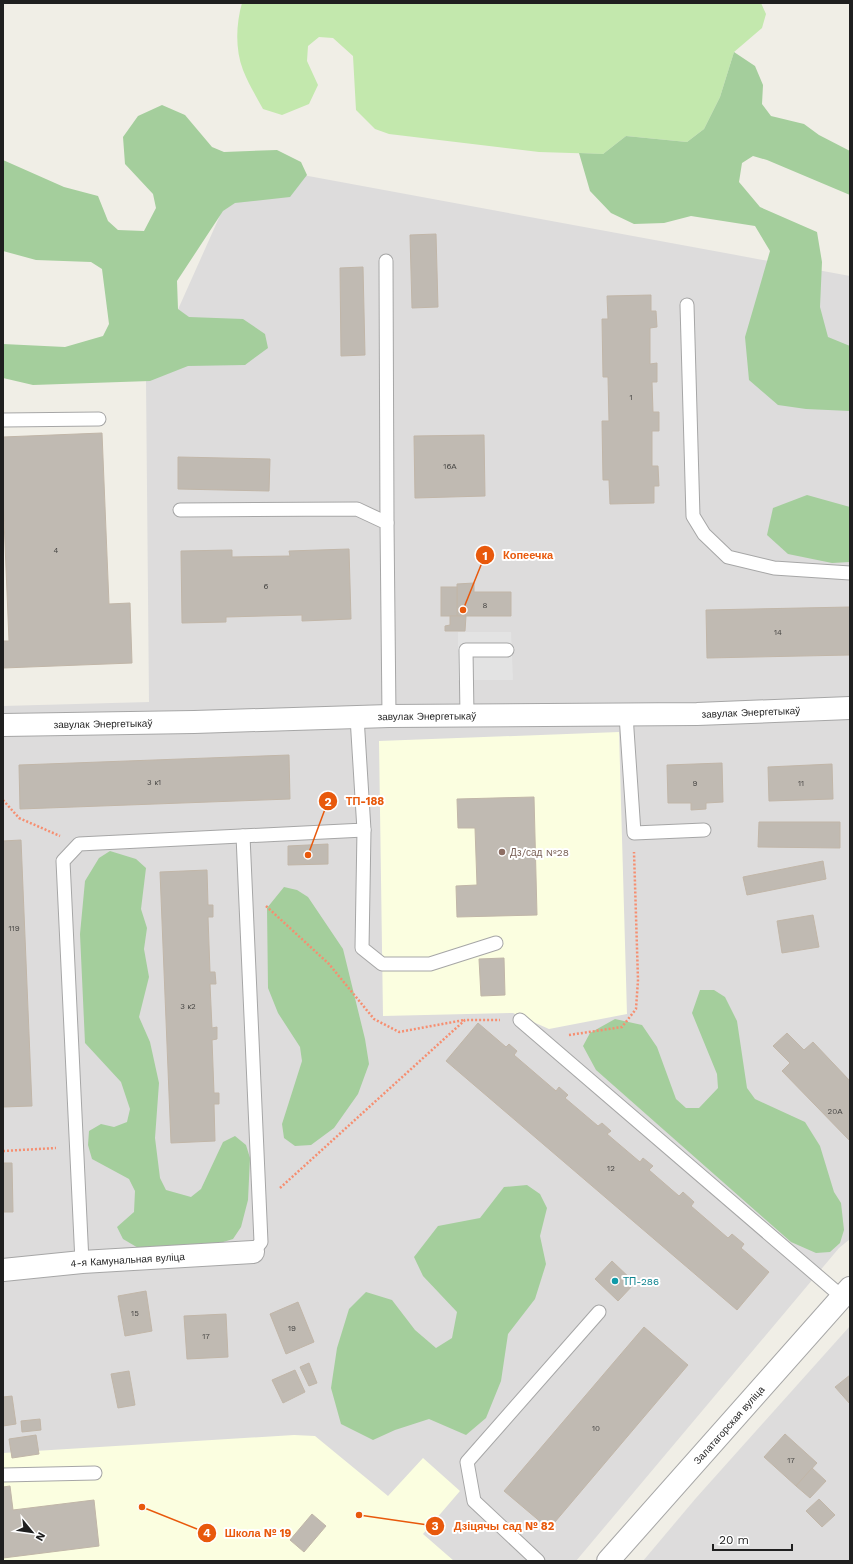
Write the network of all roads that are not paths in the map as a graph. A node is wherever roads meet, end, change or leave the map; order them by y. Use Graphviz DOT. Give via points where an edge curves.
graph roads {
  1 [pos="386,261"];
  2 [pos="687,305"];
  3 [pos="98,419"];
  4 [pos="3,420"];
  5 [pos="180,510"];
  6 [pos="387,523"];
  7 [pos="850,573"];
  8 [pos="507,650"];
  9 [pos="850,708"];
  10 [pos="626,715"];
  11 [pos="357,716"];
  12 [pos="389,716"];
  13 [pos="467,716"];
  14 [pos="3,725"];
  15 [pos="364,830"];
  16 [pos="704,830"];
  17 [pos="243,836"];
  18 [pos="496,943"];
  19 [pos="520,1020"];
  20 [pos="253,1252"];
  21 [pos="82,1262"];
  22 [pos="3,1270"];
  23 [pos="846,1292"];
  24 [pos="599,1312"];
  25 [pos="95,1473"];
  26 [pos="3,1475"];
  27 [pos="538,1561"];
  28 [pos="608,1561"];
  1 -- 6 [label="lane"];
  2 -- 7 [label="lane" via="693,516 704,534 728,557 774,568"];
  3 -- 4 [label="lane"];
  5 -- 6 [label="lane" via="357,510"];
  6 -- 12 [label="lane"];
  8 -- 13 [label="lane" via="466,650"];
  9 -- 10 [label="street, завулак Энергетыкаў"];
  10 -- 13 [label="street, завулак Энергетыкаў"];
  10 -- 16 [label="lane" via="634,834"];
  11 -- 12 [label="street, завулак Энергетыкаў"];
  11 -- 14 [label="street, завулак Энергетыкаў"];
  11 -- 15 [label="lane"];
  12 -- 13 [label="street, завулак Энергетыкаў"];
  15 -- 17 [label="lane"];
  15 -- 18 [label="lane" via="362,948 382,964 430,964"];
  17 -- 20 [label="lane" via="261,1242"];
  17 -- 21 [label="lane" via="79,844 63,861"];
  19 -- 23 [label="lane"];
  20 -- 21 [label="street, 4-я Камунальная вуліца"];
  21 -- 22 [label="street, 4-я Камунальная вуліца"];
  23 -- 28 [label="street, Залатагорская вуліца"];
  24 -- 27 [label="lane" via="467,1462 474,1501"];
  25 -- 26 [label="lane"];
}
